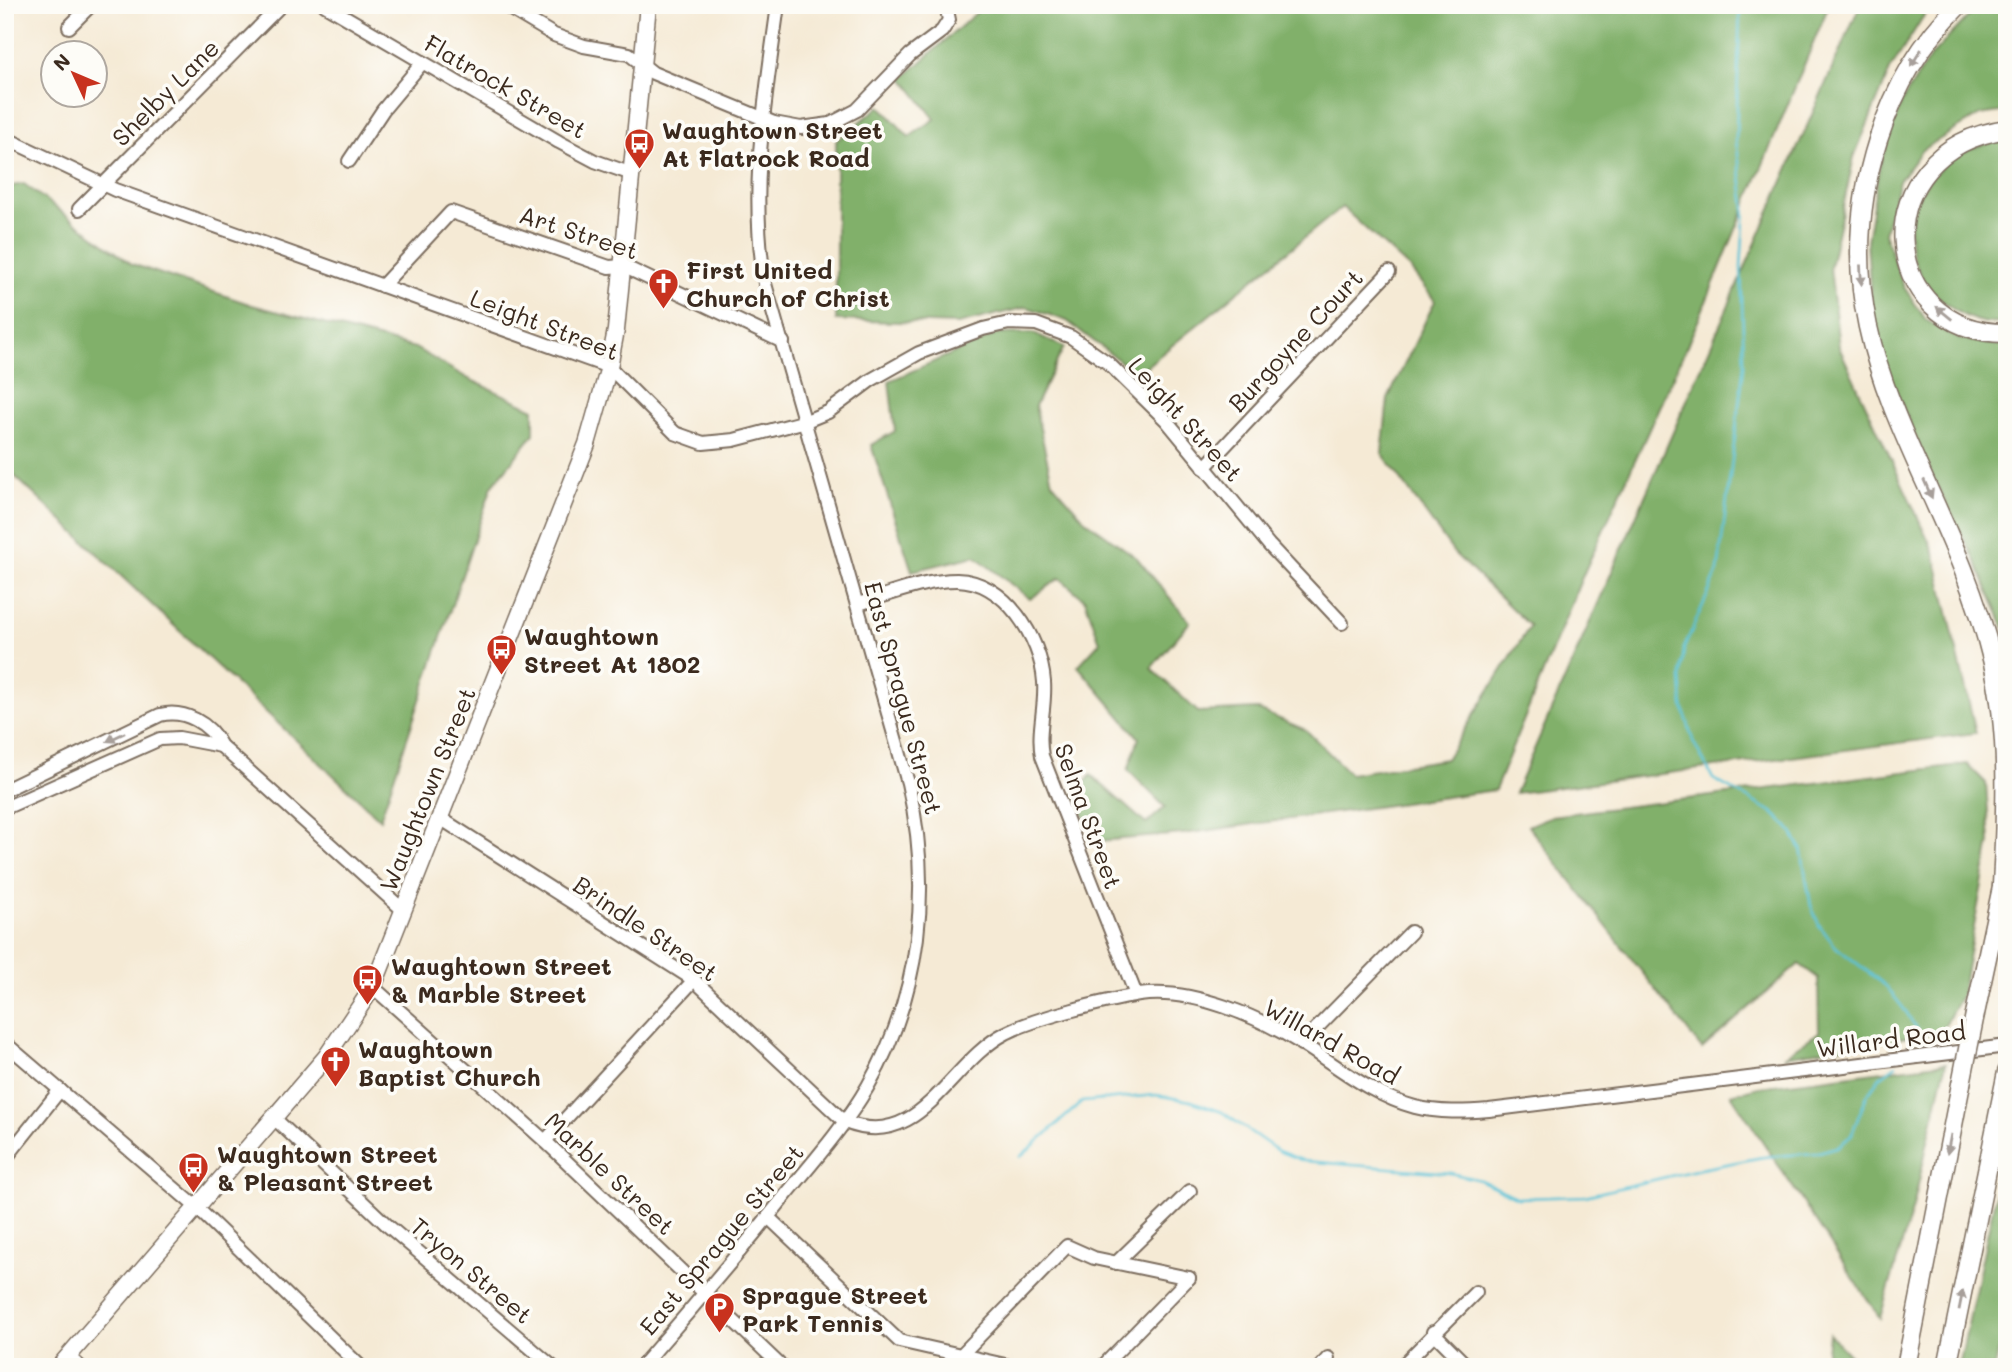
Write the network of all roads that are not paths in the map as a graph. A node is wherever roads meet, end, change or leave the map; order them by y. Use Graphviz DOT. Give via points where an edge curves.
graph roads {
  1 [pos="91,5"];
  2 [pos="281,5"];
  3 [pos="325,5"];
  4 [pos="504,5"];
  5 [pos="648,5"];
  6 [pos="778,5"];
  7 [pos="946,5"];
  8 [pos="1959,5"];
  9 [pos="69,27"];
  10 [pos="423,62"];
  11 [pos="642,65"];
  12 [pos="763,118"];
  13 [pos="2007,129"];
  14 [pos="5,138"];
  15 [pos="349,161"];
  16 [pos="632,174"];
  17 [pos="102,184"];
  18 [pos="79,209"];
  19 [pos="623,266"];
  20 [pos="1389,272"];
  21 [pos="382,286"];
  22 [pos="2007,333"];
  23 [pos="783,342"];
  24 [pos="609,367"];
  25 [pos="806,421"];
  26 [pos="1204,468"];
  27 [pos="858,604"];
  28 [pos="1342,623"];
  29 [pos="179,713"];
  30 [pos="179,738"];
  31 [pos="221,746"];
  32 [pos="5,790"];
  33 [pos="5,808"];
  34 [pos="440,818"];
  35 [pos="2007,867"];
  36 [pos="2002,885"];
  37 [pos="403,909"];
  38 [pos="1411,932"];
  39 [pos="694,980"];
  40 [pos="373,987"];
  41 [pos="1136,995"];
  42 [pos="5,1043"];
  43 [pos="1301,1044"];
  44 [pos="2007,1046"];
  45 [pos="2006,1075"];
  46 [pos="61,1090"];
  47 [pos="274,1118"];
  48 [pos="845,1122"];
  49 [pos="545,1141"];
  50 [pos="5,1159"];
  51 [pos="1190,1191"];
  52 [pos="195,1206"];
  53 [pos="768,1217"];
  54 [pos="1116,1263"];
  55 [pos="706,1292"];
  56 [pos="1476,1292"];
  57 [pos="1433,1332"];
  58 [pos="961,1355"];
  59 [pos="69,1363"];
  60 [pos="361,1367"];
  61 [pos="553,1367"];
  62 [pos="641,1367"];
  63 [pos="782,1367"];
  64 [pos="1014,1367"];
  65 [pos="1102,1367"];
  66 [pos="1401,1367"];
  67 [pos="1468,1367"];
  68 [pos="1906,1367"];
  69 [pos="1947,1367"];
  1 -- 9 [label="street"];
  2 -- 17 [label="street, Shelby Lane"];
  3 -- 10 [label="street, Flatrock Street"];
  4 -- 11 [label="street" via="554,35 629,54"];
  5 -- 11 [label="main road, Waughtown Street"];
  6 -- 12 [label="street, East Sprague Street"];
  7 -- 12 [label="street" via="949,20 942,31 910,55 848,116 823,126 801,128"];
  8 -- 36 [label="highway, one-way" via="1921,51 1883,124 1867,184 1860,270 1867,328 1881,381 1965,573 1992,659 2005,747"];
  10 -- 15 [label="street"];
  10 -- 16 [label="street, Flatrock Street" via="559,142"];
  11 -- 12 [label="street"];
  11 -- 16 [label="main road, Waughtown Street"];
  12 -- 23 [label="street, East Sprague Street" via="756,218 765,284"];
  22 -- 13 [label="highway, one-way" via="1965,327 1937,308 1911,271 1903,234 1911,194 1924,171 1963,142"];
  14 -- 17 [label="street, Leight Street"];
  16 -- 19 [label="main road, Waughtown Street"];
  17 -- 18 [label="street, Shelby Lane"];
  17 -- 21 [label="street, Leight Street"];
  19 -- 21 [label="street, Art Street" via="609,267 451,212"];
  19 -- 23 [label="street, Art Street"];
  19 -- 24 [label="main road, Waughtown Street"];
  20 -- 26 [label="street, Burgoyne Court"];
  21 -- 24 [label="street, Leight Street"];
  23 -- 25 [label="street, East Sprague Street"];
  24 -- 25 [label="street, Leight Street" via="675,433 703,443 734,440"];
  24 -- 34 [label="main road, Waughtown Street" via="587,444"];
  25 -- 26 [label="street, Leight Street" via="828,412 919,353 996,326 1036,324 1071,337 1108,363 1166,420"];
  25 -- 27 [label="street, East Sprague Street"];
  26 -- 28 [label="street, Leight Street"];
  27 -- 41 [label="street, Selma Street" via="956,580 990,591 1025,626 1042,663 1042,756"];
  27 -- 48 [label="street, East Sprague Street" via="916,815 922,895 916,951 900,1016 868,1086"];
  29 -- 30 [label="street"];
  29 -- 31 [label="street" via="192,717"];
  29 -- 32 [label="street, one-way" via="160,715"];
  30 -- 31 [label="street"];
  30 -- 33 [label="street" via="160,739"];
  31 -- 37 [label="street"];
  34 -- 37 [label="main road, Waughtown Street"];
  34 -- 39 [label="street, Brindle Street"];
  35 -- 36 [label="highway"];
  36 -- 68 [label="highway, one-way, bridge"];
  37 -- 40 [label="main road, Waughtown Street"];
  38 -- 43 [label="street"];
  39 -- 48 [label="street, Brindle Street"];
  39 -- 49 [label="street"];
  40 -- 47 [label="main road, Waughtown Street" via="326,1057"];
  40 -- 49 [label="street, Marble Street"];
  41 -- 43 [label="street, Willard Road" via="1162,993 1202,999"];
  41 -- 48 [label="street, Willard Road" via="1007,1032 904,1121 878,1130"];
  42 -- 46 [label="street"];
  43 -- 44 [label="street, Willard Road" via="1394,1100 1441,1112"];
  69 -- 45 [label="highway, one-way"];
  46 -- 50 [label="street"];
  46 -- 52 [label="street"];
  47 -- 52 [label="main road, Waughtown Street"];
  47 -- 61 [label="street, Tryon Street" via="387,1225"];
  48 -- 53 [label="street, East Sprague Street"];
  49 -- 55 [label="street, Marble Street"];
  51 -- 54 [label="street"];
  52 -- 59 [label="main road, Waughtown Street"];
  52 -- 60 [label="street"];
  53 -- 55 [label="street, East Sprague Street"];
  53 -- 58 [label="street" via="899,1341"];
  54 -- 58 [label="street" via="1067,1246"];
  54 -- 65 [label="street" via="1189,1278"];
  55 -- 62 [label="street, East Sprague Street"];
  55 -- 63 [label="street, Marble Street"];
  56 -- 57 [label="street"];
  57 -- 66 [label="street"];
  57 -- 67 [label="street"];
  58 -- 64 [label="street"];
}
